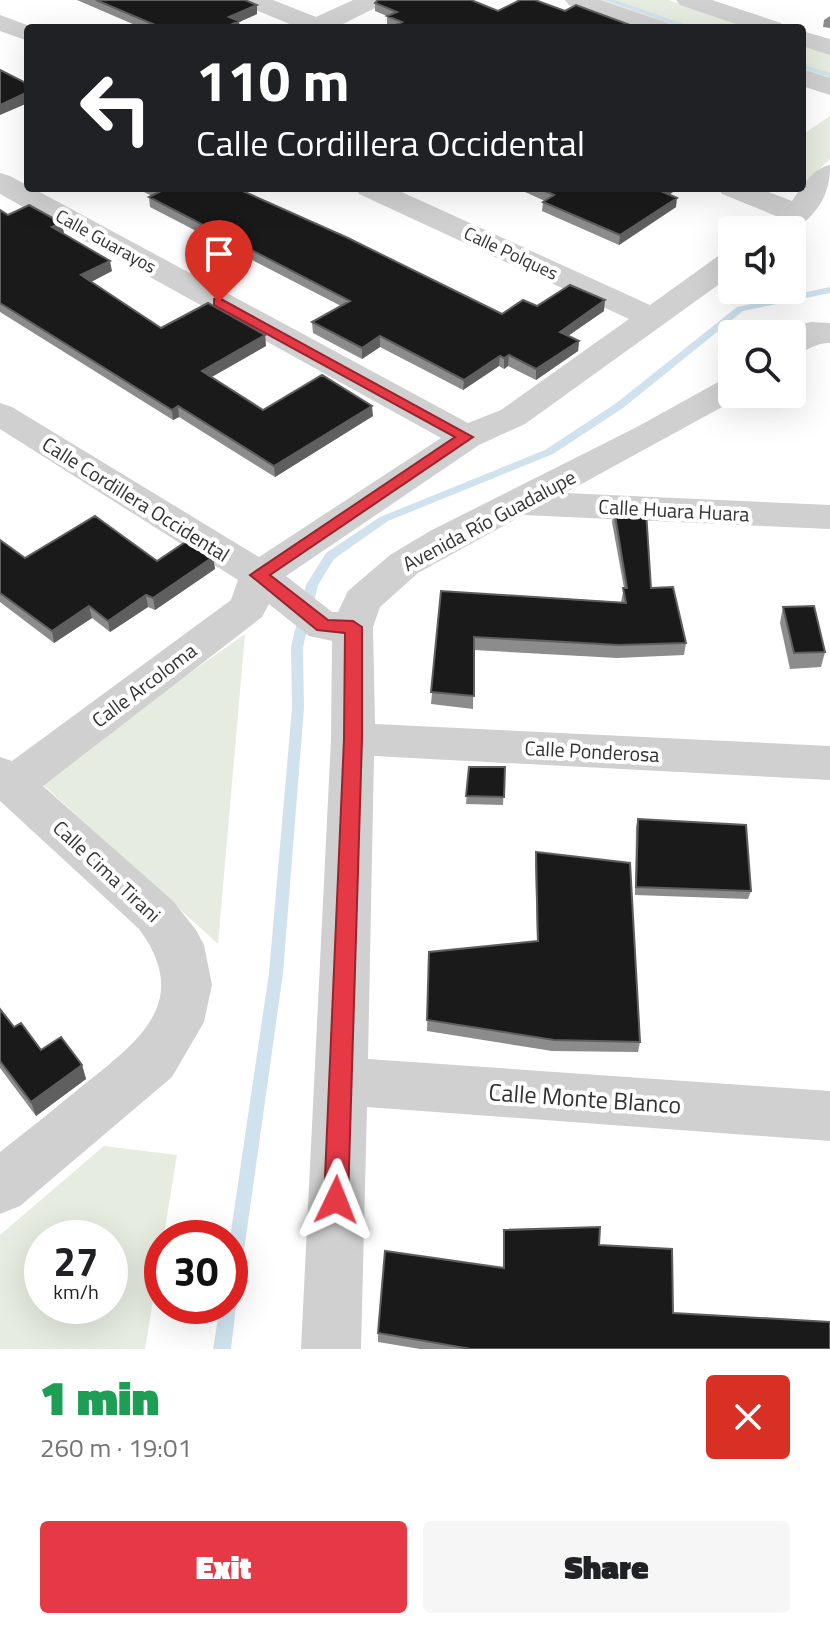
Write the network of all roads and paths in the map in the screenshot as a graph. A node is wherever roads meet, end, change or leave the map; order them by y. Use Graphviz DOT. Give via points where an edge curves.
graph roads {
  1 [pos="252,0"];
  2 [pos="373,0"];
  3 [pos="577,0"];
  4 [pos="688,0"];
  5 [pos="0,22"];
  6 [pos="310,24"];
  7 [pos="323,24"];
  8 [pos="647,24"];
  9 [pos="760,24"];
  10 [pos="24,32"];
  11 [pos="806,39"];
  12 [pos="830,47"];
  13 [pos="806,78"];
  14 [pos="830,87"];
  15 [pos="5,173"];
  16 [pos="830,174"];
  17 [pos="24,184"];
  18 [pos="38,192"];
  19 [pos="378,192"];
  20 [pos="738,192"];
  21 [pos="777,216"];
  22 [pos="792,216"];
  23 [pos="718,271"];
  24 [pos="653,318"];
  25 [pos="718,396"];
  26 [pos="0,414"];
  27 [pos="466,437"];
  28 [pos="518,503"];
  29 [pos="830,517"];
  30 [pos="274,588"];
  31 [pos="338,627"];
  32 [pos="353,739"];
  33 [pos="830,763"];
  34 [pos="6,779"];
  35 [pos="339,1081"];
  36 [pos="830,1116"];
  37 [pos="0,1187"];
  38 [pos="331,1349"];
  1 -- 6 [label="street"];
  2 -- 7 [label="street"];
  3 -- 8 [label="street"];
  4 -- 9 [label="street"];
  5 -- 10 [label="street"];
  11 -- 12 [label="street"];
  13 -- 14 [label="street"];
  15 -- 17 [label="street, Calle Guarayos"];
  16 -- 22 [label="street"];
  18 -- 27 [label="street, Calle Guarayos"];
  19 -- 24 [label="street, Calle Polques"];
  20 -- 21 [label="street"];
  23 -- 24 [label="street"];
  24 -- 27 [label="street" via="513,417"];
  25 -- 28 [label="street, Avenida Río Guadalupe"];
  26 -- 30 [label="street, Calle Cordillera Occidental"];
  27 -- 30 [label="street"];
  28 -- 29 [label="street, Calle Huara Huara"];
  28 -- 31 [label="street, Avenida Río Guadalupe" via="404,564"];
  30 -- 31 [label="street, Calle Cordillera Occidental"];
  30 -- 34 [label="street, Calle Arcoloma"];
  31 -- 32 [label="street, Avenida Río Guadalupe"];
  32 -- 33 [label="street, Calle Ponderosa"];
  32 -- 35 [label="street, Avenida Río Guadalupe"];
  34 -- 37 [label="street, Calle Cima Tirani" via="156,915 179,945 187,985 178,1022 154,1060"];
  35 -- 36 [label="street, Calle Monte Blanco"];
  35 -- 38 [label="street, Avenida Río Guadalupe"];
}
